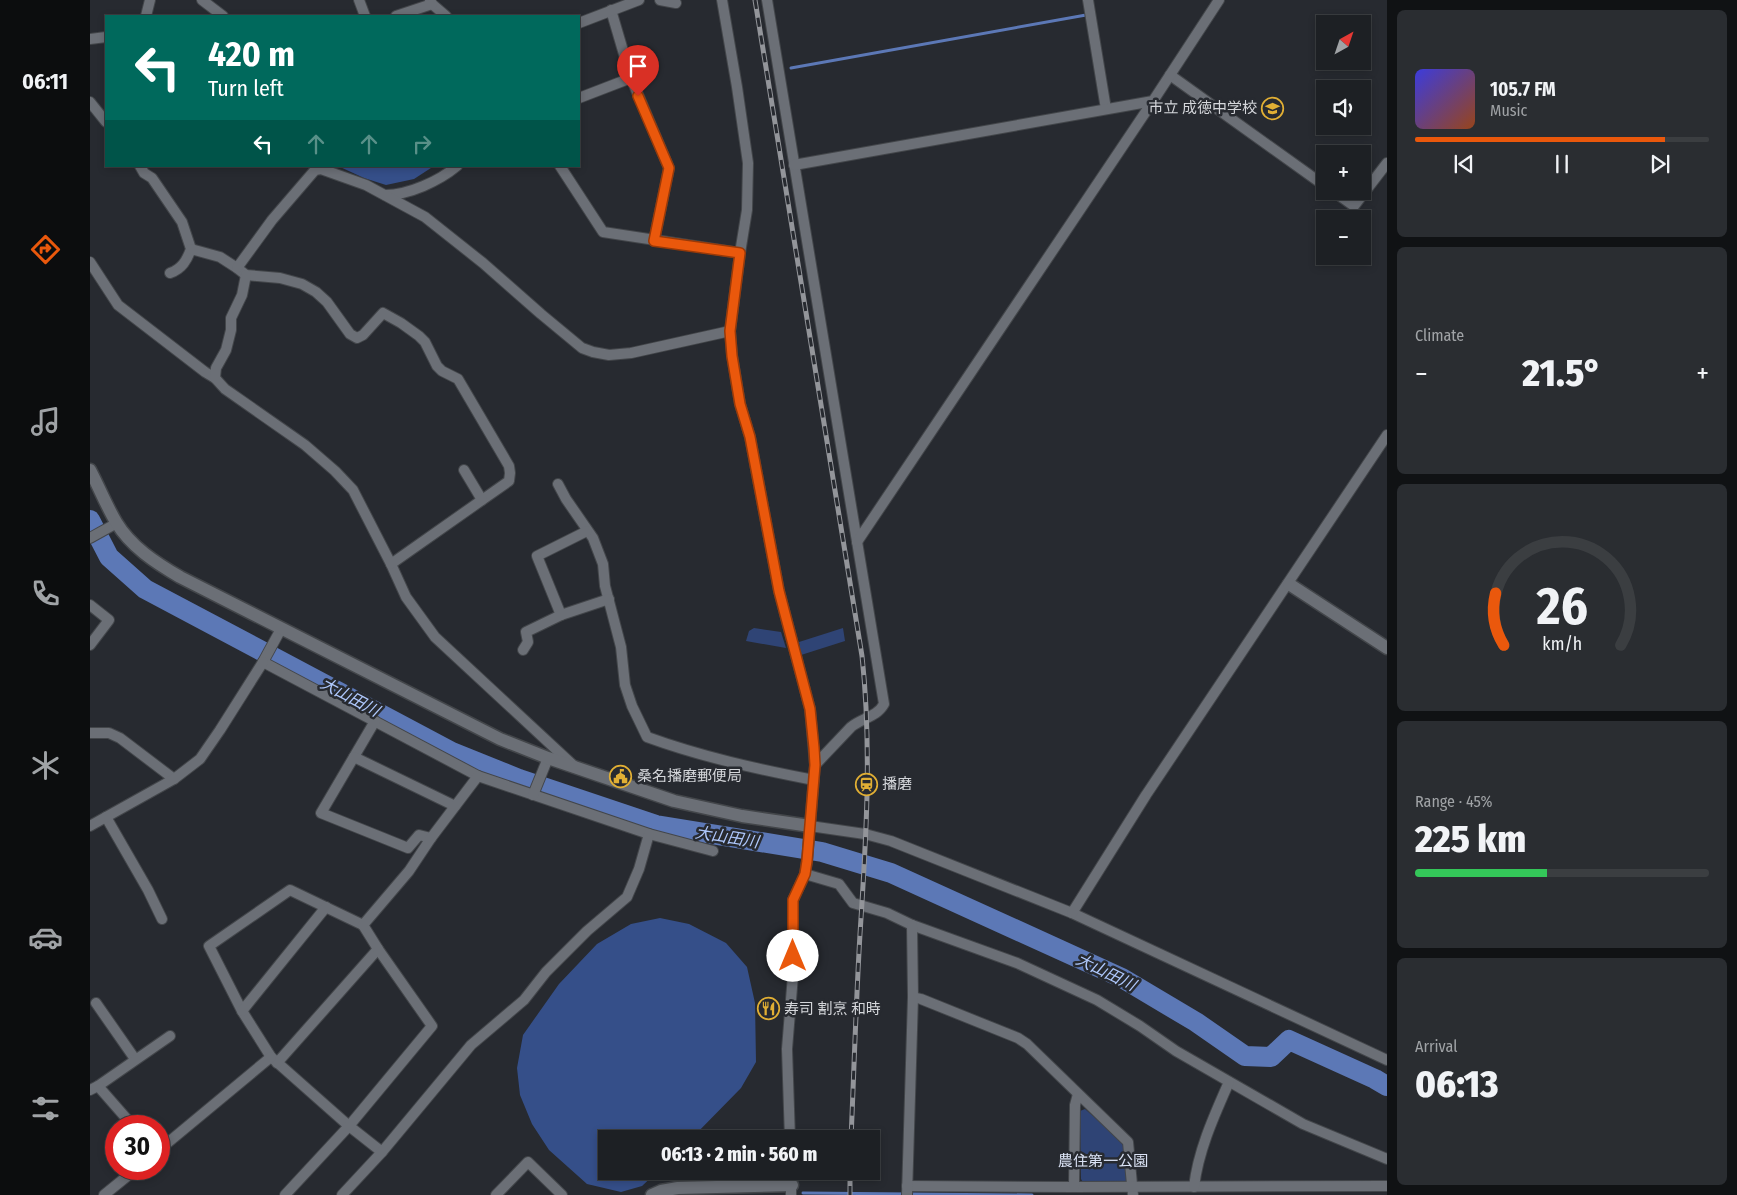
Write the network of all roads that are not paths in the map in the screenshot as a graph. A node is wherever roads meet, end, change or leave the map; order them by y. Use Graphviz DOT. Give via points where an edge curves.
graph roads {
  1 [pos="150,0"];
  2 [pos="202,0"];
  3 [pos="359,0"];
  4 [pos="639,0"];
  5 [pos="660,0"];
  6 [pos="722,0"];
  7 [pos="767,0"];
  8 [pos="1088,0"];
  9 [pos="1219,0"];
  10 [pos="431,2"];
  11 [pos="676,3"];
  12 [pos="611,10"];
  13 [pos="146,15"];
  14 [pos="222,15"];
  15 [pos="365,15"];
  16 [pos="398,15"];
  17 [pos="445,15"];
  18 [pos="580,23"];
  19 [pos="105,37"];
  20 [pos="90,39"];
  21 [pos="1170,76"];
  22 [pos="631,78"];
  23 [pos="580,98"];
  24 [pos="1153,100"];
  25 [pos="90,102"];
  26 [pos="1106,109"];
  27 [pos="105,121"];
  28 [pos="1387,163"];
  29 [pos="794,164"];
  30 [pos="141,167"];
  31 [pos="321,167"];
  32 [pos="455,167"];
  33 [pos="561,167"];
  34 [pos="1316,180"];
  35 [pos="1371,184"];
  36 [pos="385,195"];
  37 [pos="1346,200"];
  38 [pos="1359,200"];
  39 [pos="654,241"];
  40 [pos="191,249"];
  41 [pos="740,253"];
  42 [pos="90,262"];
  43 [pos="237,268"];
  44 [pos="170,273"];
  45 [pos="246,275"];
  46 [pos="730,331"];
  47 [pos="215,378"];
  48 [pos="1387,435"];
  49 [pos="90,470"];
  50 [pos="464,470"];
  51 [pos="558,484"];
  52 [pos="482,500"];
  53 [pos="112,526"];
  54 [pos="587,531"];
  55 [pos="90,538"];
  56 [pos="857,542"];
  57 [pos="391,564"];
  58 [pos="1289,584"];
  59 [pos="609,599"];
  60 [pos="90,606"];
  61 [pos="561,615"];
  62 [pos="280,631"];
  63 [pos="90,645"];
  64 [pos="1387,648"];
  65 [pos="523,650"];
  66 [pos="264,660"];
  67 [pos="375,721"];
  68 [pos="90,733"];
  69 [pos="354,757"];
  70 [pos="547,762"];
  71 [pos="815,765"];
  72 [pos="576,767"];
  73 [pos="478,776"];
  74 [pos="174,779"];
  75 [pos="814,780"];
  76 [pos="534,793"];
  77 [pos="456,806"];
  78 [pos="106,817"];
  79 [pos="90,826"];
  80 [pos="810,829"];
  81 [pos="649,834"];
  82 [pos="431,838"];
  83 [pos="713,851"];
  84 [pos="805,874"];
  85 [pos="326,907"];
  86 [pos="1072,913"];
  87 [pos="162,919"];
  88 [pos="363,925"];
  89 [pos="912,925"];
  90 [pos="378,949"];
  91 [pos="913,997"];
  92 [pos="96,1004"];
  93 [pos="242,1012"];
  94 [pos="170,1036"];
  95 [pos="1385,1055"];
  96 [pos="135,1059"];
  97 [pos="274,1060"];
  98 [pos="1228,1082"];
  99 [pos="93,1088"];
  100 [pos="1078,1094"];
  101 [pos="121,1115"];
  102 [pos="349,1126"];
  103 [pos="790,1130"];
  104 [pos="170,1141"];
  105 [pos="382,1152"];
  106 [pos="1387,1159"];
  107 [pos="122,1180"];
  108 [pos="1387,1186"];
  109 [pos="1074,1187"];
  110 [pos="1194,1187"];
  111 [pos="791,1190"];
  112 [pos="907,1190"];
  113 [pos="710,1191"];
  114 [pos="1133,1191"];
  115 [pos="1351,1191"];
  116 [pos="104,1195"];
  117 [pos="285,1195"];
  118 [pos="342,1195"];
  119 [pos="496,1195"];
  120 [pos="562,1195"];
  121 [pos="652,1195"];
  1 -- 13 [label="street"];
  2 -- 14 [label="street"];
  3 -- 15 [label="street"];
  4 -- 12 [label="street"];
  5 -- 11 [label="street"];
  6 -- 41 [label="street" via="748,163 747,210"];
  7 -- 29 [label="street"];
  8 -- 26 [label="street"];
  9 -- 21 [label="street"];
  10 -- 16 [label="street"];
  10 -- 17 [label="street"];
  12 -- 18 [label="street"];
  12 -- 22 [label="street"];
  19 -- 20 [label="street"];
  21 -- 24 [label="street"];
  21 -- 34 [label="street"];
  22 -- 23 [label="street"];
  22 -- 39 [label="street" via="669,168"];
  24 -- 26 [label="street"];
  24 -- 56 [label="street"];
  25 -- 27 [label="street"];
  26 -- 29 [label="street"];
  28 -- 35 [label="street"];
  29 -- 56 [label="street"];
  30 -- 40 [label="street" via="163,192 182,222"];
  31 -- 36 [label="street"];
  31 -- 43 [label="street" via="278,213"];
  32 -- 36 [label="street" via="416,189"];
  33 -- 39 [label="street" via="603,232"];
  36 -- 46 [label="street" via="443,230 582,348 609,355"];
  37 -- 38 [label="street" via="1354,206"];
  39 -- 41 [label="street"];
  40 -- 43 [label="street" via="220,257"];
  40 -- 44 [label="street" via="178,270"];
  41 -- 46 [label="street"];
  42 -- 47 [label="street" via="118,305"];
  43 -- 45 [label="street"];
  45 -- 47 [label="street"];
  45 -- 52 [label="street" via="280,278 316,292 356,338 363,335 383,313 425,342 437,366 458,379 509,466 508,481"];
  46 -- 71 [label="street" via="740,404 750,437 779,591 810,709"];
  47 -- 57 [label="street" via="304,444 353,490"];
  48 -- 58 [label="street"];
  49 -- 53 [label="street"];
  50 -- 52 [label="street"];
  51 -- 54 [label="street"];
  52 -- 57 [label="street"];
  53 -- 55 [label="street"];
  53 -- 62 [label="street" via="153,561"];
  54 -- 59 [label="street" via="603,564"];
  54 -- 61 [label="street" via="538,556"];
  56 -- 71 [label="street" via="884,704 876,714 851,727"];
  57 -- 72 [label="street" via="406,597 435,637"];
  58 -- 64 [label="street"];
  58 -- 86 [label="street" via="1146,795"];
  59 -- 61 [label="street"];
  59 -- 75 [label="street" via="621,647 625,685 648,737 742,766"];
  60 -- 63 [label="street" via="109,620"];
  61 -- 65 [label="street" via="526,632 528,642"];
  62 -- 66 [label="street"];
  62 -- 70 [label="street"];
  66 -- 67 [label="street" via="326,697"];
  66 -- 74 [label="street" via="200,759"];
  67 -- 69 [label="street"];
  67 -- 73 [label="street"];
  68 -- 74 [label="street" via="109,733 120,738"];
  69 -- 77 [label="street"];
  69 -- 82 [label="street" via="321,813 408,848 419,835"];
  70 -- 72 [label="street"];
  70 -- 76 [label="street"];
  71 -- 75 [label="street"];
  72 -- 80 [label="street" via="674,801"];
  73 -- 76 [label="street"];
  73 -- 77 [label="street"];
  74 -- 78 [label="street"];
  75 -- 80 [label="street"];
  76 -- 81 [label="street"];
  77 -- 82 [label="street"];
  78 -- 79 [label="street"];
  78 -- 87 [label="street"];
  80 -- 84 [label="street"];
  80 -- 86 [label="street" via="865,834 891,841"];
  81 -- 83 [label="street"];
  81 -- 105 [label="street" via="627,897 587,931 546,972 524,1000 471,1045"];
  82 -- 88 [label="street" via="409,871"];
  84 -- 89 [label="street" via="839,884 853,903 887,913"];
  84 -- 103 [label="street" via="793,900 793,975 787,1049"];
  85 -- 88 [label="street"];
  85 -- 93 [label="street"];
  85 -- 93 [label="street" via="290,890 209,946"];
  86 -- 95 [label="street"];
  88 -- 90 [label="street"];
  89 -- 91 [label="street"];
  89 -- 98 [label="street" via="1017,963 1097,1000"];
  90 -- 97 [label="street"];
  90 -- 102 [label="street" via="432,1026"];
  91 -- 100 [label="street" via="1018,1038"];
  91 -- 112 [label="street"];
  92 -- 96 [label="street"];
  93 -- 97 [label="street"];
  94 -- 96 [label="street"];
  96 -- 99 [label="street"];
  97 -- 102 [label="street"];
  97 -- 104 [label="street"];
  98 -- 106 [label="street" via="1303,1124"];
  98 -- 110 [label="street" via="1196,1170"];
  99 -- 101 [label="street"];
  100 -- 109 [label="street" via="1075,1104"];
  100 -- 114 [label="street" via="1128,1142"];
  102 -- 105 [label="street"];
  102 -- 117 [label="street"];
  105 -- 118 [label="street"];
  107 -- 116 [label="street"];
  108 -- 115 [label="street"];
  109 -- 112 [label="street"];
  109 -- 114 [label="street"];
  110 -- 114 [label="street"];
  110 -- 115 [label="street"];
  111 -- 113 [label="street"];
  113 -- 121 [label="street" via="678,1188"];
  119 -- 120 [label="street" via="528,1162"];
}
